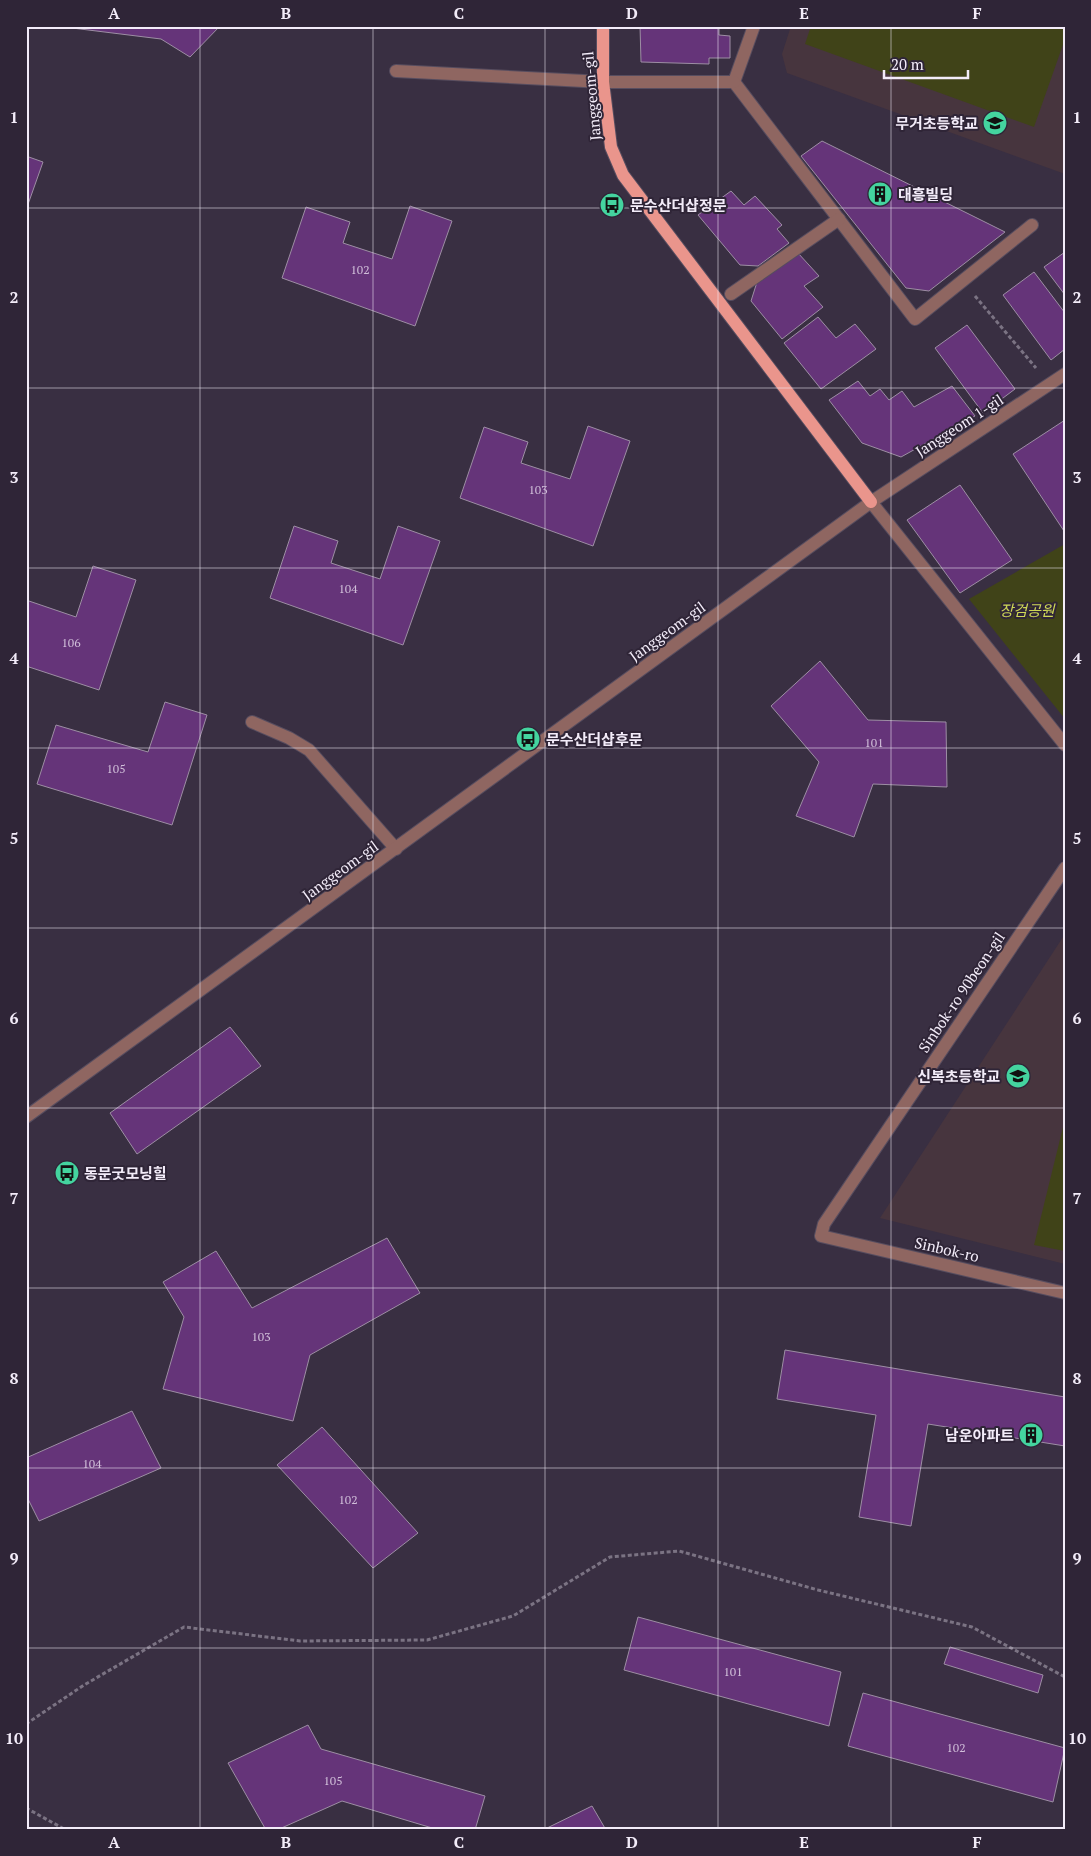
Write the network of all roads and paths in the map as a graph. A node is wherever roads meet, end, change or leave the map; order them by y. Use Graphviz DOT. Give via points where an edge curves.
graph roads {
  1 [pos="603,26"];
  2 [pos="754,26"];
  3 [pos="396,71"];
  4 [pos="604,82"];
  5 [pos="734,82"];
  6 [pos="839,219"];
  7 [pos="1032,225"];
  8 [pos="962,281"];
  9 [pos="731,294"];
  10 [pos="1065,374"];
  11 [pos="1050,385"];
  12 [pos="872,502"];
  13 [pos="252,722"];
  14 [pos="1065,745"];
  15 [pos="396,849"];
  16 [pos="1065,868"];
  17 [pos="26,1117"];
  18 [pos="821,1236"];
  19 [pos="1065,1293"];
  20 [pos="1065,1677"];
  21 [pos="26,1724"];
  22 [pos="26,1808"];
  23 [pos="66,1830"];
  1 -- 4 [label="main road, Janggeom-gil"];
  2 -- 5 [label="street"];
  3 -- 4 [label="street"];
  4 -- 5 [label="street"];
  4 -- 12 [label="main road, Janggeom-gil" via="612,147 624,175"];
  5 -- 6 [label="street"];
  6 -- 8 [label="street" via="915,319"];
  6 -- 9 [label="street"];
  7 -- 8 [label="street"];
  8 -- 11 [label="path"];
  10 -- 11 [label="street, Janggeom 1-gil"];
  11 -- 12 [label="street, Janggeom 1-gil"];
  12 -- 14 [label="street"];
  12 -- 15 [label="street, Janggeom-gil"];
  13 -- 15 [label="street" via="309,750"];
  15 -- 17 [label="street, Janggeom-gil"];
  16 -- 18 [label="street, Sinbok-ro 90beon-gil" via="824,1224"];
  18 -- 19 [label="street, Sinbok-ro"];
  20 -- 21 [label="path" via="972,1627 818,1590 679,1551 610,1557 513,1616 427,1640 300,1641 184,1628 84,1685"];
  22 -- 23 [label="path"];
}
